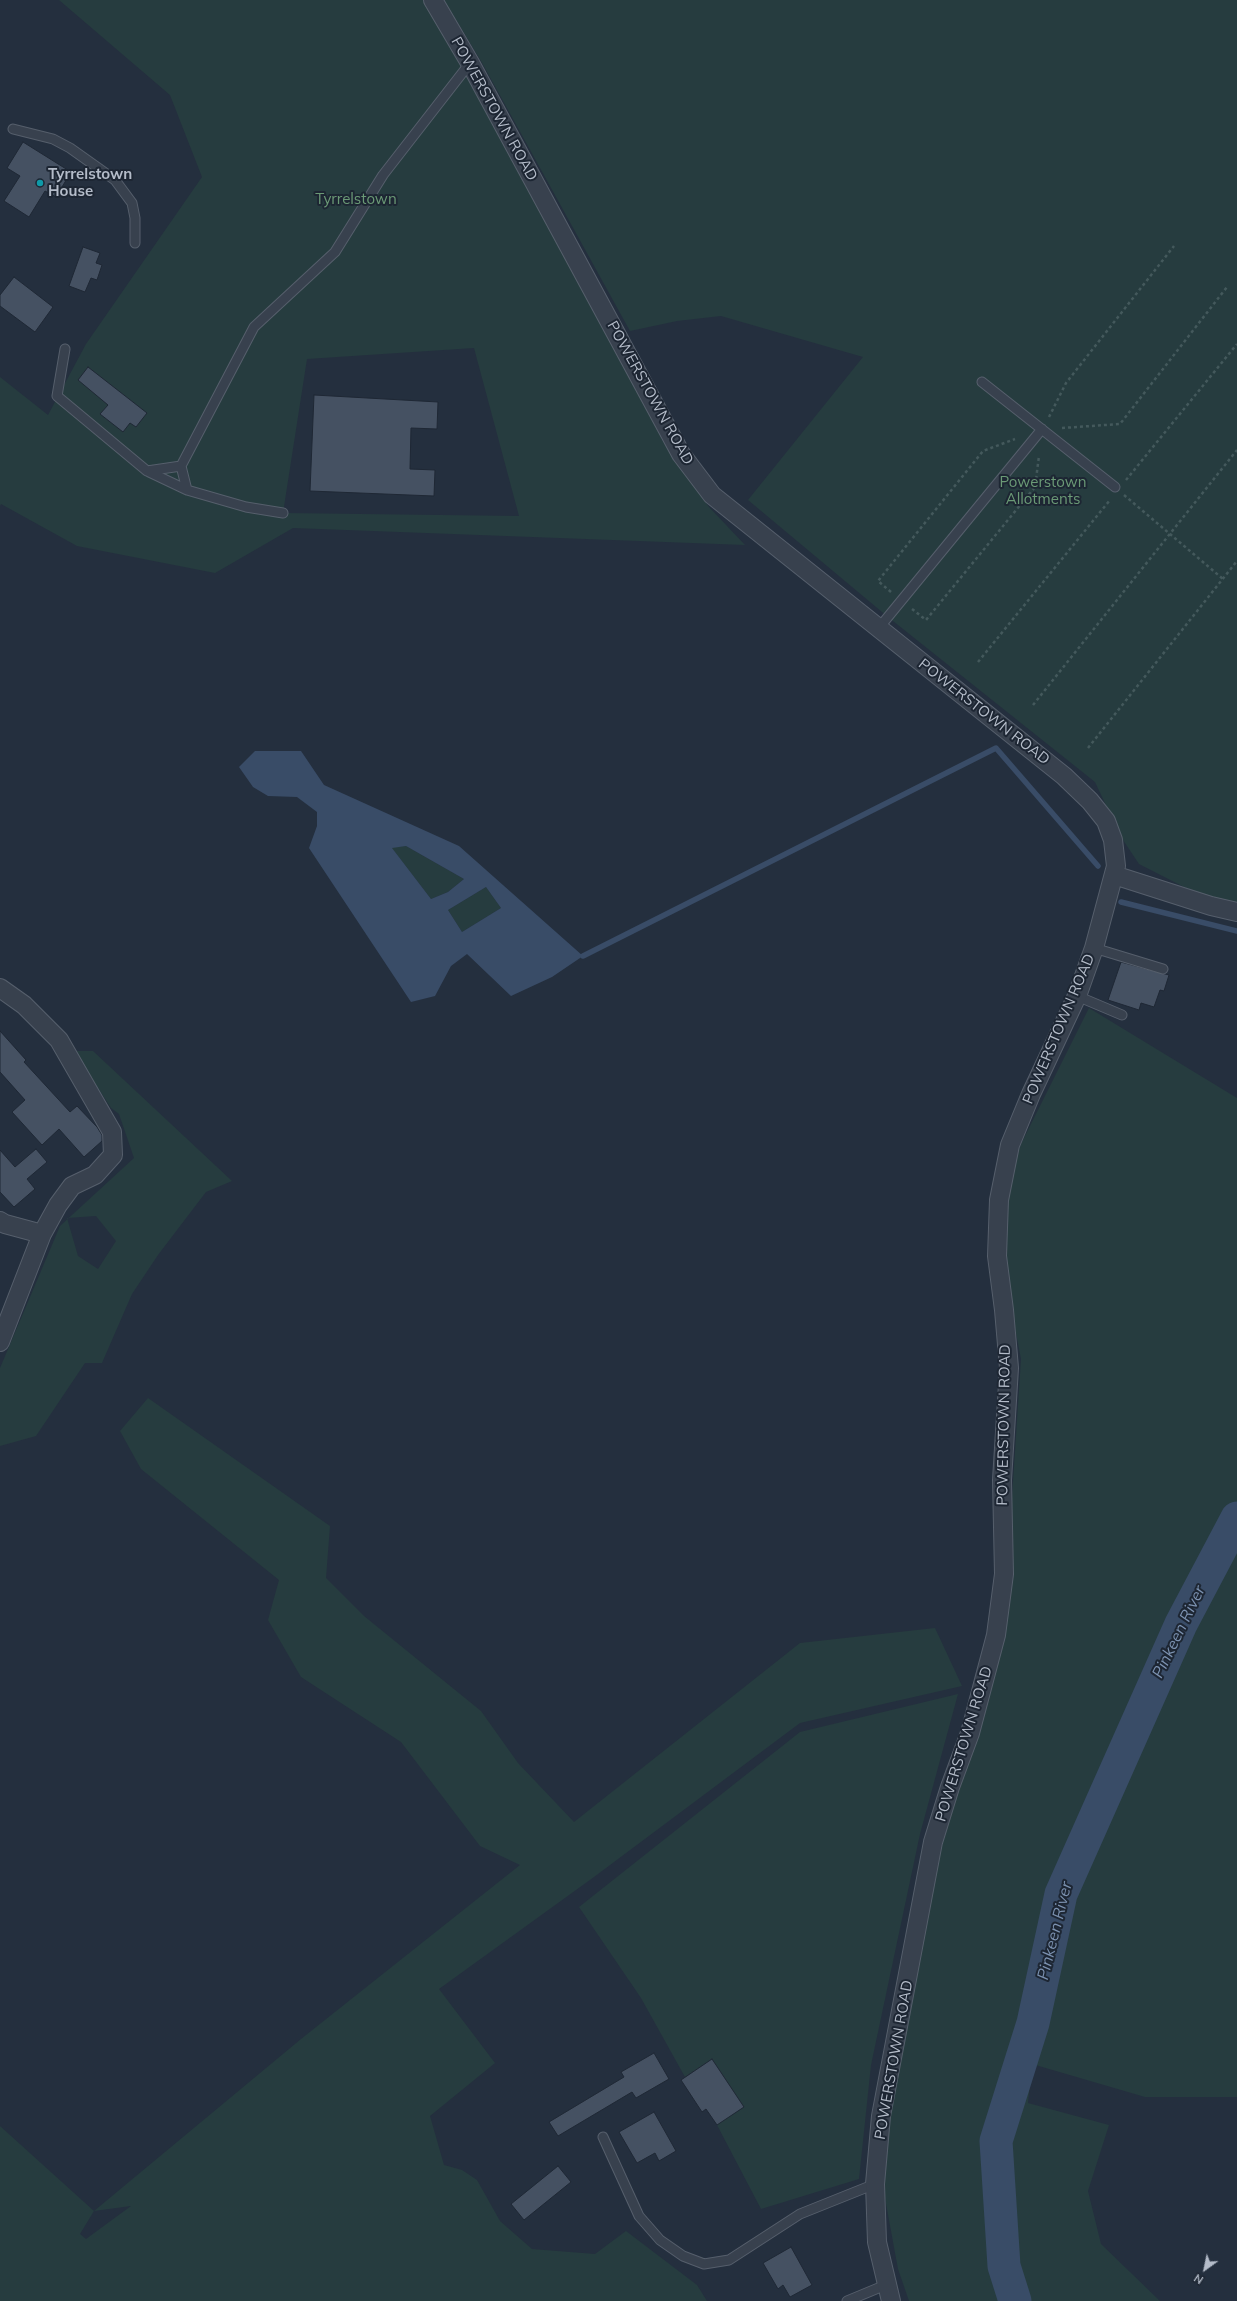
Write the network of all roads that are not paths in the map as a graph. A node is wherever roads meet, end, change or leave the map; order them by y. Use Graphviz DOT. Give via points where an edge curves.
graph roads {
  1 [pos="433,0"];
  2 [pos="470,63"];
  3 [pos="13,129"];
  4 [pos="135,243"];
  5 [pos="65,349"];
  6 [pos="982,382"];
  7 [pos="1042,429"];
  8 [pos="181,466"];
  9 [pos="147,471"];
  10 [pos="1117,489"];
  11 [pos="186,490"];
  12 [pos="283,513"];
  13 [pos="878,629"];
  14 [pos="1114,875"];
  15 [pos="1237,912"];
  16 [pos="1094,948"];
  17 [pos="1163,969"];
  18 [pos="0,988"];
  19 [pos="1077,996"];
  20 [pos="1122,1015"];
  21 [pos="0,1221"];
  22 [pos="42,1234"];
  23 [pos="0,1342"];
  24 [pos="602,2137"];
  25 [pos="875,2184"];
  26 [pos="890,2293"];
  27 [pos="847,2301"];
  1 -- 2 [label="street, POWERSTOWN ROAD"];
  2 -- 8 [label="lane" via="383,175 335,252 254,327"];
  2 -- 13 [label="street, POWERSTOWN ROAD" via="681,454 712,496"];
  3 -- 4 [label="lane" via="53,139 115,180 132,203"];
  5 -- 9 [label="lane" via="57,396"];
  6 -- 7 [label="lane"];
  7 -- 10 [label="lane"];
  7 -- 13 [label="lane"];
  8 -- 9 [label="lane"];
  8 -- 11 [label="lane"];
  9 -- 11 [label="lane"];
  11 -- 12 [label="lane" via="246,507"];
  13 -- 14 [label="street, POWERSTOWN ROAD" via="1064,776 1090,801 1106,821 1113,840 1116,866"];
  14 -- 15 [label="street"];
  14 -- 16 [label="street, POWERSTOWN ROAD"];
  16 -- 17 [label="lane"];
  16 -- 19 [label="street, POWERSTOWN ROAD"];
  18 -- 22 [label="street" via="24,1005 59,1040 112,1132 113,1155 94,1174 72,1186"];
  19 -- 20 [label="lane"];
  19 -- 25 [label="street, POWERSTOWN ROAD" via="1010,1145 999,1200 997,1256 1009,1368 1002,1480 1004,1574 996,1635 970,1733 933,1842 881,2116"];
  21 -- 22 [label="street"];
  22 -- 23 [label="street"];
  24 -- 25 [label="lane" via="639,2216 660,2240 683,2256 704,2264 729,2260 800,2214"];
  25 -- 26 [label="street, POWERSTOWN ROAD" via="877,2242"];
  26 -- 27 [label="lane"];
}
